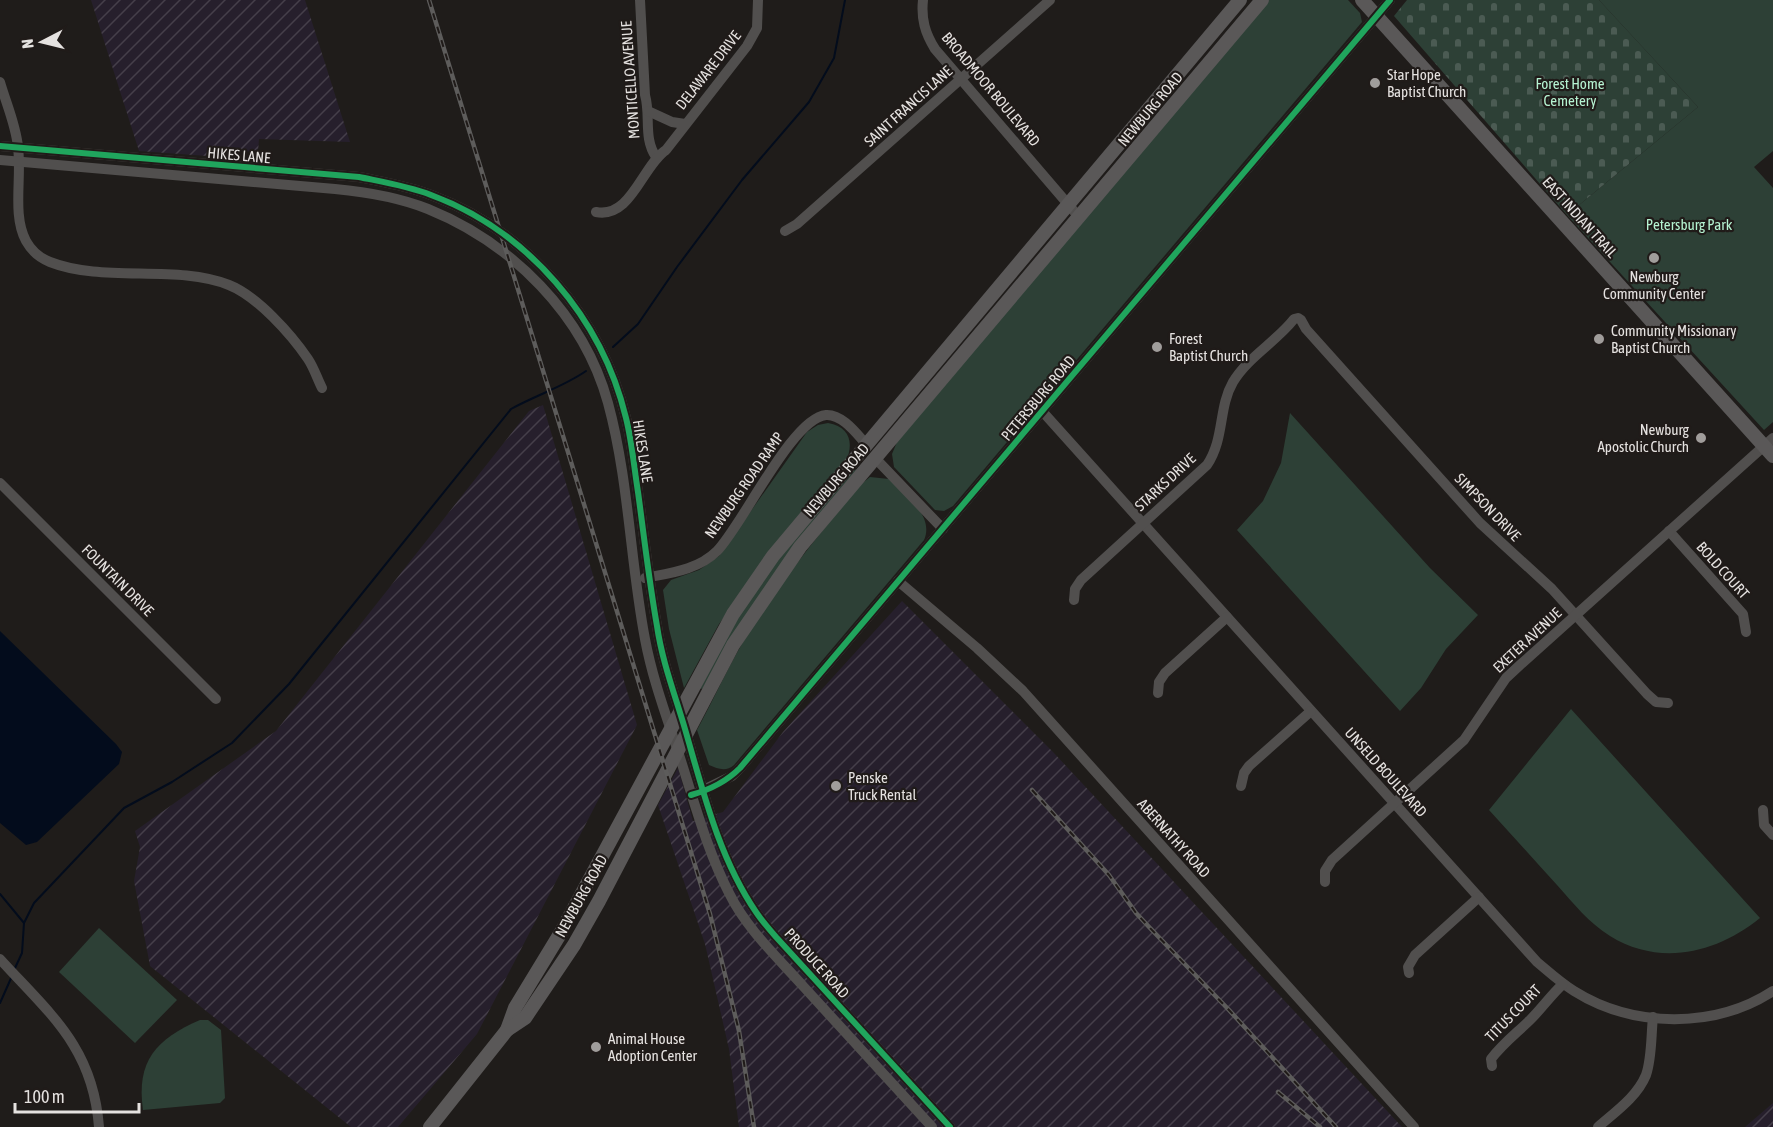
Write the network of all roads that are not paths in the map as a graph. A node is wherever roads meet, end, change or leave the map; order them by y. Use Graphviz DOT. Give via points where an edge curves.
graph roads {
  1 [pos="640,0"];
  2 [pos="758,0"];
  3 [pos="923,0"];
  4 [pos="1050,0"];
  5 [pos="1240,0"];
  6 [pos="1262,0"];
  7 [pos="1362,0"];
  8 [pos="1390,0"];
  9 [pos="1376,16"];
  10 [pos="961,79"];
  11 [pos="0,82"];
  12 [pos="648,111"];
  13 [pos="685,124"];
  14 [pos="0,146"];
  15 [pos="18,146"];
  16 [pos="656,157"];
  17 [pos="0,160"];
  18 [pos="20,161"];
  19 [pos="1068,205"];
  20 [pos="596,212"];
  21 [pos="1079,217"];
  22 [pos="785,231"];
  23 [pos="1298,318"];
  24 [pos="322,388"];
  25 [pos="1042,411"];
  26 [pos="866,444"];
  27 [pos="1770,446"];
  28 [pos="876,459"];
  29 [pos="0,483"];
  30 [pos="1143,524"];
  31 [pos="943,529"];
  32 [pos="1669,531"];
  33 [pos="649,577"];
  34 [pos="636,580"];
  35 [pos="898,581"];
  36 [pos="1074,600"];
  37 [pos="1576,615"];
  38 [pos="1227,617"];
  39 [pos="1746,632"];
  40 [pos="1158,693"];
  41 [pos="216,699"];
  42 [pos="1668,703"];
  43 [pos="1311,711"];
  44 [pos="1241,786"];
  45 [pos="704,791"];
  46 [pos="691,795"];
  47 [pos="1395,804"];
  48 [pos="1763,810"];
  49 [pos="1773,835"];
  50 [pos="1325,882"];
  51 [pos="1479,897"];
  52 [pos="0,958"];
  53 [pos="1409,973"];
  54 [pos="1563,984"];
  55 [pos="1773,991"];
  56 [pos="1653,1017"];
  57 [pos="507,1030"];
  58 [pos="1492,1066"];
  59 [pos="99,1127"];
  60 [pos="430,1127"];
  61 [pos="932,1127"];
  62 [pos="951,1127"];
  63 [pos="1414,1127"];
  64 [pos="1598,1127"];
  1 -- 12 [label="street, MONTICELLO AVENUE"];
  2 -- 13 [label="street, DELAWARE DRIVE" via="753,38"];
  3 -- 10 [label="street, BROADMOOR BOULEVARD" via="922,19 929,40"];
  4 -- 10 [label="street, SAINT FRANCIS LANE"];
  5 -- 19 [label="main road, NEWBURG ROAD"];
  6 -- 21 [label="main road, NEWBURG ROAD"];
  7 -- 9 [label="main road, EAST INDIAN TRAIL"];
  8 -- 9 [label="street, PETERSBURG ROAD"];
  9 -- 25 [label="street, PETERSBURG ROAD"];
  9 -- 27 [label="main road, EAST INDIAN TRAIL"];
  10 -- 19 [label="street, BROADMOOR BOULEVARD"];
  10 -- 22 [label="street, SAINT FRANCIS LANE"];
  11 -- 15 [label="street"];
  12 -- 13 [label="street, DELAWARE DRIVE"];
  12 -- 16 [label="street, MONTICELLO AVENUE" via="650,148"];
  13 -- 16 [label="street, DELAWARE DRIVE"];
  14 -- 15 [label="street, HIKES LANE"];
  15 -- 18 [label="street"];
  15 -- 33 [label="street, HIKES LANE" via="359,177 414,190 489,223 560,285 609,365 631,444"];
  16 -- 20 [label="street, DELAWARE DRIVE" via="618,209"];
  17 -- 18 [label="street, HIKES LANE"];
  18 -- 24 [label="street" via="20,227 27,243 42,258 89,270 204,278 231,286 257,303 288,333 309,360"];
  18 -- 34 [label="street, HIKES LANE" via="361,192 408,202 446,217 501,249 556,303 578,333 602,382 620,461"];
  19 -- 21 [label="street, BROADMOOR BOULEVARD"];
  19 -- 26 [label="main road, NEWBURG ROAD"];
  21 -- 28 [label="main road, NEWBURG ROAD"];
  23 -- 30 [label="street, STARKS DRIVE" via="1233,381 1218,442 1206,465"];
  23 -- 37 [label="street, SIMPSON DRIVE" via="1480,523"];
  25 -- 30 [label="street, UNSELD BOULEVARD"];
  25 -- 31 [label="street, PETERSBURG ROAD"];
  26 -- 33 [label="street, NEWBURG ROAD RAMP" via="837,417 817,418 793,440 719,549 696,566"];
  26 -- 57 [label="main road, NEWBURG ROAD" via="773,556 733,614 560,934 515,1008"];
  27 -- 32 [label="street, EXETER AVENUE"];
  28 -- 31 [label="street"];
  28 -- 57 [label="main road, NEWBURG ROAD" via="800,547 746,625 568,954 525,1018"];
  29 -- 41 [label="street, FOUNTAIN DRIVE"];
  30 -- 36 [label="street, STARKS DRIVE" via="1081,580"];
  30 -- 38 [label="street, UNSELD BOULEVARD"];
  31 -- 35 [label="street, PETERSBURG ROAD"];
  32 -- 37 [label="street, EXETER AVENUE"];
  32 -- 39 [label="street, BOLD COURT" via="1743,614"];
  33 -- 34 [label="street, NEWBURG ROAD RAMP"];
  33 -- 45 [label="street, HIKES LANE" via="665,664"];
  34 -- 46 [label="street, HIKES LANE" via="650,665"];
  35 -- 45 [label="street, PETERSBURG ROAD" via="740,768"];
  35 -- 63 [label="street, ABERNATHY ROAD" via="1023,691"];
  37 -- 42 [label="street, SIMPSON DRIVE" via="1647,694 1656,702"];
  37 -- 47 [label="street, EXETER AVENUE" via="1506,678 1464,740"];
  38 -- 40 [label="street" via="1165,673"];
  38 -- 43 [label="street, UNSELD BOULEVARD"];
  43 -- 44 [label="street" via="1249,766"];
  43 -- 47 [label="street, UNSELD BOULEVARD"];
  45 -- 46 [label="street, PETERSBURG ROAD"];
  45 -- 62 [label="street, PRODUCE ROAD" via="729,862 756,912"];
  46 -- 61 [label="street, PRODUCE ROAD" via="730,896 748,922"];
  47 -- 50 [label="street, EXETER AVENUE" via="1332,860 1325,872"];
  47 -- 51 [label="street, UNSELD BOULEVARD"];
  48 -- 49 [label="street" via="1764,825"];
  51 -- 53 [label="street" via="1415,955"];
  51 -- 54 [label="street, UNSELD BOULEVARD" via="1538,963"];
  52 -- 59 [label="street" via="64,1028 80,1053 95,1094"];
  54 -- 56 [label="street, UNSELD BOULEVARD" via="1600,1004"];
  54 -- 58 [label="street, TITUS COURT" via="1500,1047 1491,1059"];
  55 -- 56 [label="street, UNSELD BOULEVARD" via="1707,1017"];
  56 -- 64 [label="street" via="1648,1066 1641,1085"];
  57 -- 60 [label="main road, NEWBURG ROAD"];
}
